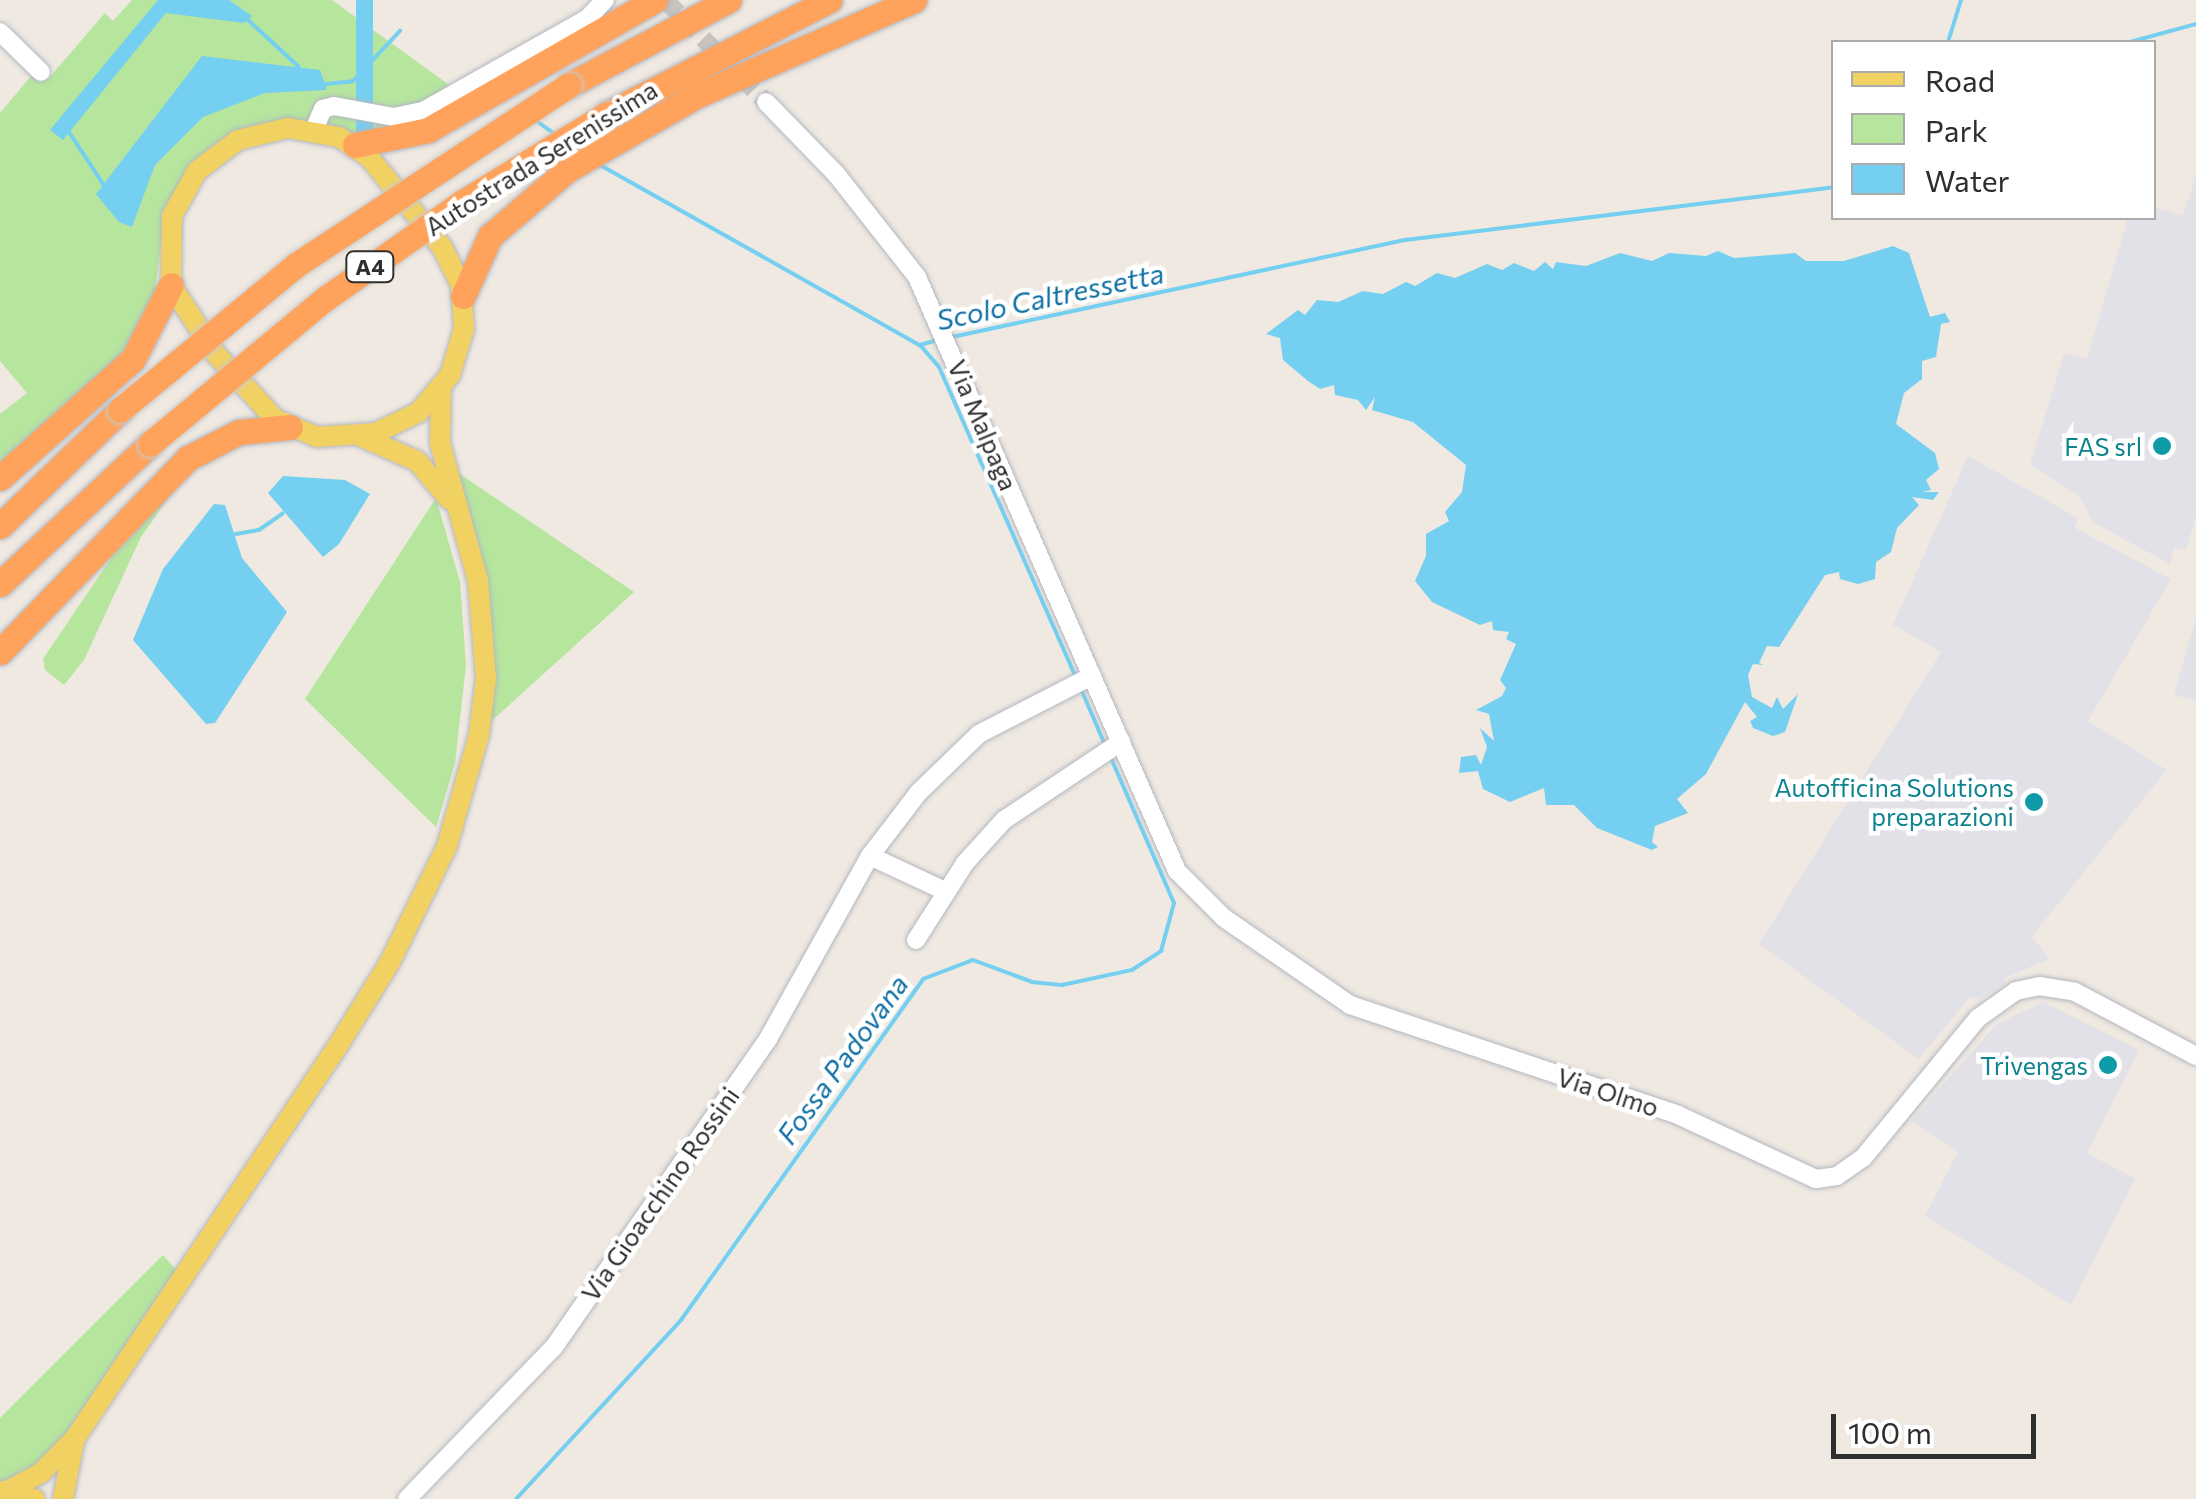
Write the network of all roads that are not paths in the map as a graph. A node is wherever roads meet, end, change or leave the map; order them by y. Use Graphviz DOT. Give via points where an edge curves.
graph roads {
  1 [pos="605,0"];
  2 [pos="654,0"];
  3 [pos="729,0"];
  4 [pos="830,0"];
  5 [pos="914,0"];
  6 [pos="0,32"];
  7 [pos="40,72"];
  8 [pos="503,75"];
  9 [pos="457,101"];
  10 [pos="766,102"];
  11 [pos="314,130"];
  12 [pos="355,145"];
  13 [pos="171,285"];
  14 [pos="463,296"];
  15 [pos="441,388"];
  16 [pos="290,428"];
  17 [pos="360,436"];
  18 [pos="0,478"];
  19 [pos="0,526"];
  20 [pos="465,528"];
  21 [pos="0,584"];
  22 [pos="0,652"];
  23 [pos="1083,681"];
  24 [pos="1112,746"];
  25 [pos="870,856"];
  26 [pos="945,891"];
  27 [pos="916,940"];
  28 [pos="2196,1056"];
  29 [pos="76,1438"];
  30 [pos="4,1491"];
  31 [pos="34,1499"];
  32 [pos="63,1499"];
  33 [pos="407,1499"];
  1 -- 8 [label="street"];
  2 -- 8 [label="highway"];
  3 -- 19 [label="highway, Autostrada Serenissima / A4, bridge" via="569,84 296,266 120,410"];
  4 -- 21 [label="highway, Autostrada Serenissima / A4, bridge" via="607,114 461,203 326,298 150,444"];
  5 -- 14 [label="highway" via="698,94 567,170 490,236"];
  6 -- 7 [label="street"];
  8 -- 9 [label="highway"];
  9 -- 11 [label="street" via="410,116 323,108"];
  9 -- 12 [label="highway" via="405,139"];
  10 -- 23 [label="street, Via Malpaga" via="890,237 940,326"];
  11 -- 12 [label="main road"];
  11 -- 13 [label="main road" via="254,134 197,171 172,216"];
  12 -- 14 [label="main road" via="393,181 442,247"];
  13 -- 16 [label="main road" via="247,393"];
  13 -- 18 [label="highway" via="133,359"];
  14 -- 15 [label="main road" via="462,344"];
  15 -- 17 [label="main road" via="405,421"];
  15 -- 20 [label="main road" via="440,443"];
  16 -- 17 [label="main road"];
  16 -- 22 [label="highway" via="239,432 188,458"];
  17 -- 20 [label="main road" via="428,469"];
  20 -- 29 [label="main road" via="485,632 486,678 479,736 447,846 390,962"];
  23 -- 24 [label="street, Via Olmo"];
  23 -- 25 [label="street, Via Gioacchino Rossini" via="965,745 918,792"];
  24 -- 26 [label="street" via="1004,820"];
  24 -- 28 [label="street, Via Olmo" via="1185,883 1350,1005 1678,1115 1804,1177 1837,1176 1862,1158 1978,1018 2016,991 2040,986 2075,992"];
  25 -- 26 [label="street"];
  25 -- 33 [label="street, Via Gioacchino Rossini" via="768,1039 554,1347"];
  26 -- 27 [label="street"];
  29 -- 30 [label="main road" via="42,1472"];
  29 -- 32 [label="main road"];
  30 -- 31 [label="main road"];
}
